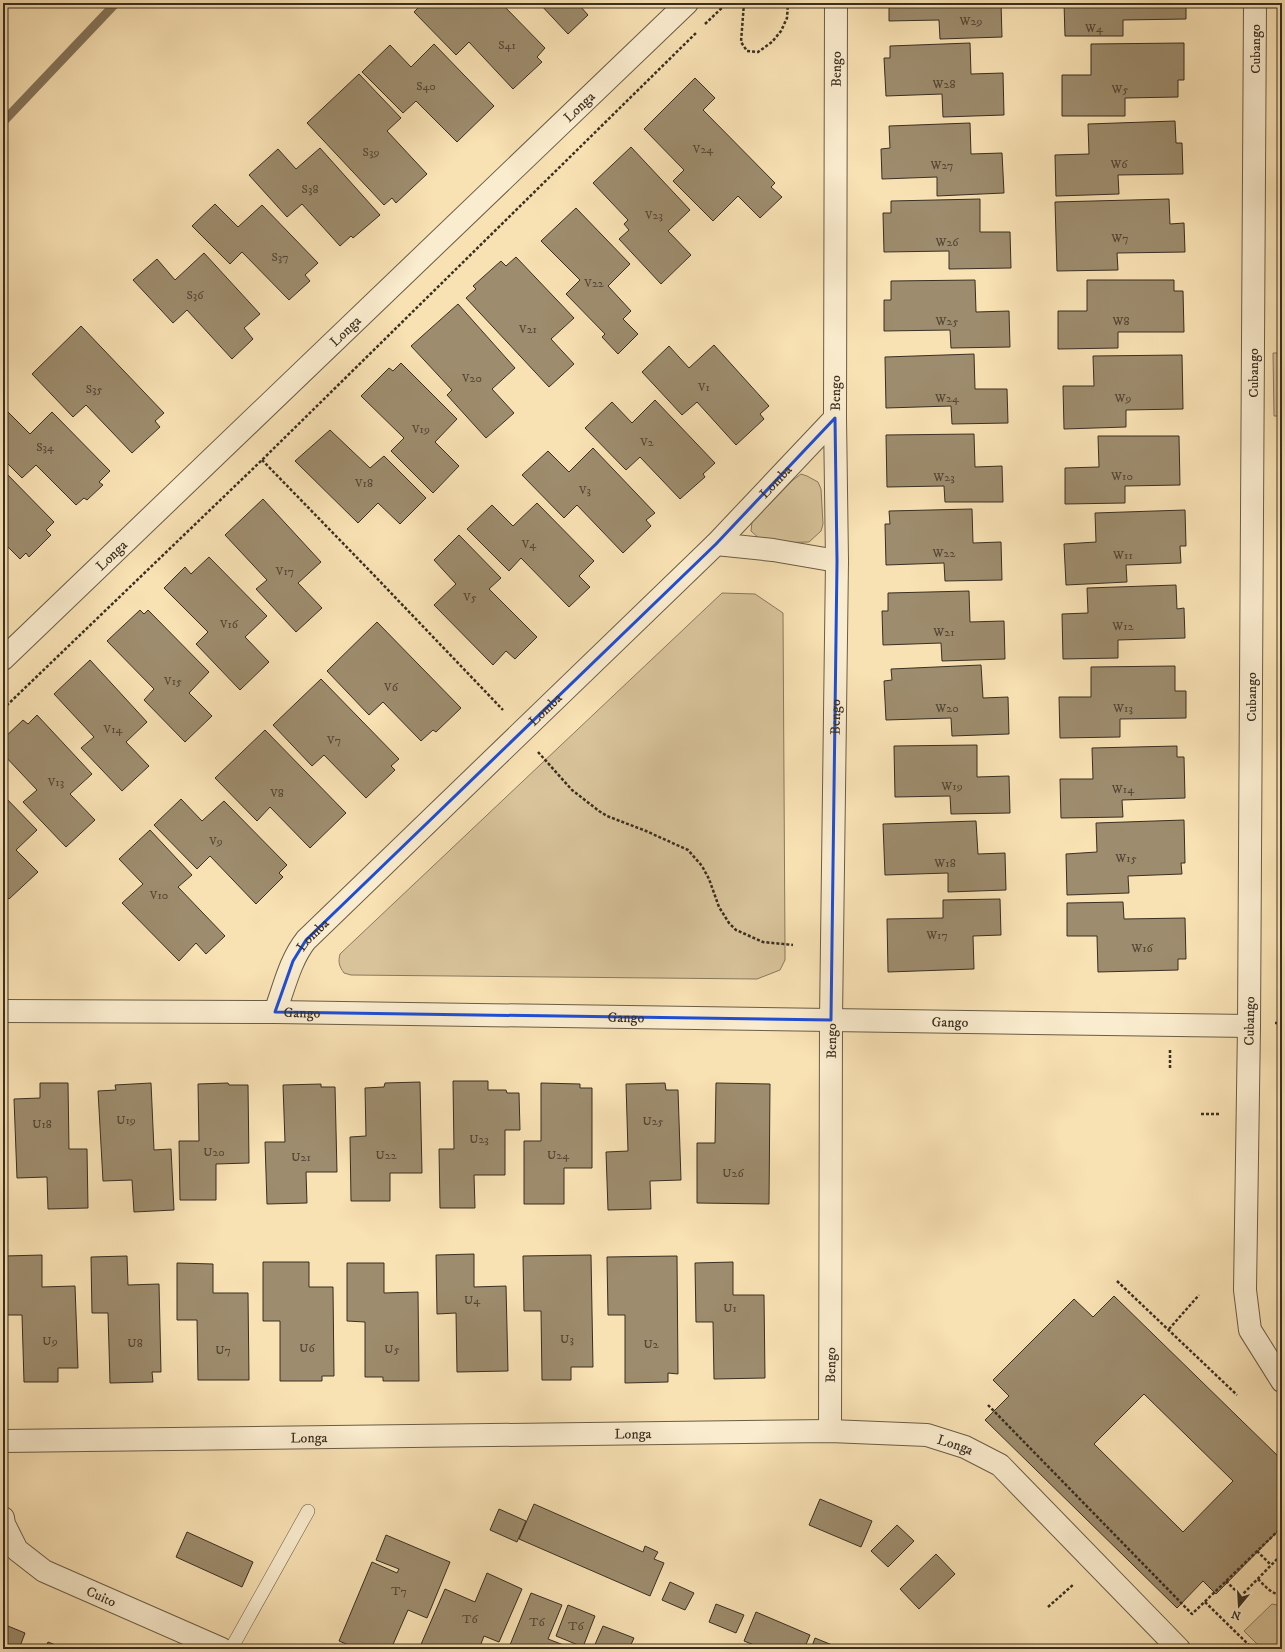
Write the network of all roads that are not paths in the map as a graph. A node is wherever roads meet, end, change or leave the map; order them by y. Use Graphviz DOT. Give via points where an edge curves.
graph roads {
  1 [pos="687,3"];
  2 [pos="836,3"];
  3 [pos="1255,3"];
  4 [pos="835,418"];
  5 [pos="716,544"];
  6 [pos="837,561"];
  7 [pos="3,659"];
  8 [pos="3,1011"];
  9 [pos="275,1012"];
  10 [pos="831,1020"];
  11 [pos="1249,1026"];
  12 [pos="1282,1381"];
  13 [pos="830,1431"];
  14 [pos="3,1441"];
  15 [pos="308,1511"];
  16 [pos="3,1518"];
  17 [pos="222,1649"];
  18 [pos="231,1649"];
  19 [pos="1179,1649"];
  1 -- 7 [label="street, Longa"];
  2 -- 4 [label="street, Bengo"];
  3 -- 11 [label="street, Cubango"];
  4 -- 5 [label="street, Lomba"];
  4 -- 6 [label="street, Bengo"];
  5 -- 6 [label="street" via="774,550"];
  5 -- 9 [label="street, Lomba" via="306,940 293,961"];
  6 -- 10 [label="street, Bengo"];
  8 -- 9 [label="street, Gango"];
  9 -- 10 [label="street, Gango"];
  10 -- 11 [label="street, Gango"];
  10 -- 13 [label="street, Bengo"];
  11 -- 12 [label="street, Cubango" via="1245,1290 1250,1330"];
  13 -- 14 [label="street, Longa"];
  13 -- 19 [label="street, Longa" via="927,1435 965,1447 1000,1465"];
  15 -- 18 [label="lane"];
  16 -- 17 [label="street, Cuito" via="17,1550 44,1571"];
}
